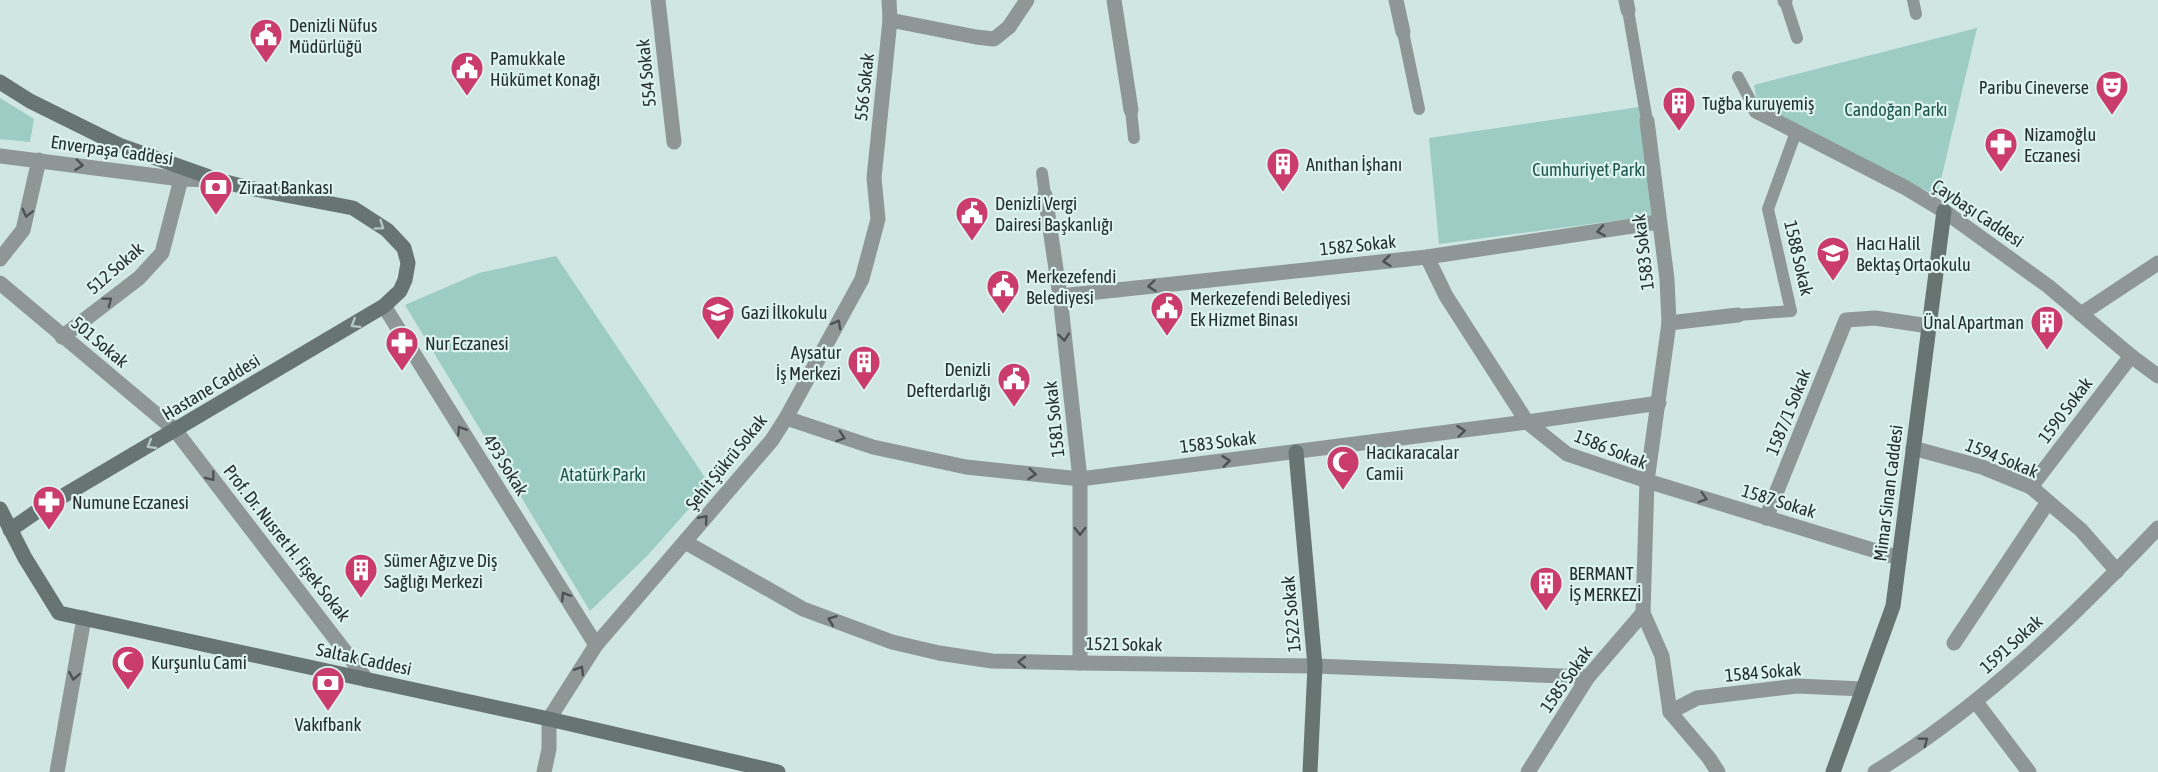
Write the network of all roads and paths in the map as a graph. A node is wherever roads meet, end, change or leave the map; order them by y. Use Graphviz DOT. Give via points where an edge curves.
graph roads {
  1 [pos="658,0"];
  2 [pos="890,0"];
  3 [pos="1027,0"];
  4 [pos="1114,0"];
  5 [pos="1396,0"];
  6 [pos="1913,0"];
  7 [pos="1785,1"];
  8 [pos="1627,5"];
  9 [pos="1916,14"];
  10 [pos="890,20"];
  11 [pos="1403,32"];
  12 [pos="1797,38"];
  13 [pos="1738,77"];
  14 [pos="0,82"];
  15 [pos="1419,109"];
  16 [pos="1131,110"];
  17 [pos="1756,111"];
  18 [pos="1647,121"];
  19 [pos="1796,132"];
  20 [pos="1134,138"];
  21 [pos="674,142"];
  22 [pos="0,156"];
  23 [pos="39,160"];
  24 [pos="1042,173"];
  25 [pos="181,179"];
  26 [pos="218,180"];
  27 [pos="1045,195"];
  28 [pos="877,199"];
  29 [pos="1944,211"];
  30 [pos="1659,222"];
  31 [pos="1427,257"];
  32 [pos="0,259"];
  33 [pos="2158,263"];
  34 [pos="0,283"];
  35 [pos="1060,296"];
  36 [pos="384,306"];
  37 [pos="2081,314"];
  38 [pos="1738,315"];
  39 [pos="1669,323"];
  40 [pos="1929,326"];
  41 [pos="62,337"];
  42 [pos="2131,356"];
  43 [pos="2158,376"];
  44 [pos="1659,403"];
  45 [pos="786,418"];
  46 [pos="1527,422"];
  47 [pos="175,430"];
  48 [pos="1913,448"];
  49 [pos="1296,452"];
  50 [pos="1080,479"];
  51 [pos="1647,481"];
  52 [pos="2031,487"];
  53 [pos="2048,502"];
  54 [pos="0,509"];
  55 [pos="1766,518"];
  56 [pos="2158,528"];
  57 [pos="5,533"];
  58 [pos="685,542"];
  59 [pos="1899,558"];
  60 [pos="2117,571"];
  61 [pos="1643,613"];
  62 [pos="84,618"];
  63 [pos="1954,643"];
  64 [pos="596,645"];
  65 [pos="1080,663"];
  66 [pos="1316,666"];
  67 [pos="1587,677"];
  68 [pos="367,680"];
  69 [pos="1863,689"];
  70 [pos="1976,702"];
  71 [pos="1670,712"];
  72 [pos="549,719"];
  73 [pos="57,772"];
  74 [pos="544,772"];
  75 [pos="778,772"];
  76 [pos="1310,772"];
  77 [pos="1528,772"];
  78 [pos="1718,772"];
  79 [pos="1833,772"];
  80 [pos="1875,772"];
  81 [pos="2029,772"];
  1 -- 21 [label="street, 554 Sokak"];
  2 -- 10 [label="street, 556 Sokak"];
  3 -- 10 [label="street" via="1009,27 994,39"];
  4 -- 16 [label="street"];
  5 -- 11 [label="street"];
  6 -- 9 [label="street"];
  7 -- 12 [label="street"];
  8 -- 18 [label="street, 1583 Sokak"];
  10 -- 28 [label="street, 556 Sokak" via="874,178"];
  11 -- 15 [label="street"];
  13 -- 17 [label="street"];
  14 -- 26 [label="main road" via="119,145"];
  16 -- 20 [label="street"];
  17 -- 19 [label="street, Çaybaşı Caddesi"];
  18 -- 30 [label="street, 1583 Sokak"];
  19 -- 29 [label="street, Çaybaşı Caddesi"];
  19 -- 38 [label="street, 1588 Sokak" via="1768,209 1791,311"];
  22 -- 23 [label="street, Enverpaşa Caddesi"];
  23 -- 25 [label="street, Enverpaşa Caddesi, one-way"];
  23 -- 32 [label="street, one-way" via="23,230"];
  24 -- 27 [label="street, 1581 Sokak"];
  25 -- 26 [label="street, Enverpaşa Caddesi"];
  41 -- 25 [label="street, 512 Sokak, one-way" via="139,278 162,253"];
  26 -- 36 [label="main road, Hastane Caddesi, one-way" via="353,208 387,230 404,248 408,263 400,291"];
  27 -- 35 [label="street, 1581 Sokak"];
  45 -- 28 [label="street, Şehit Şükrü Sokak, one-way" via="862,279 878,219"];
  29 -- 37 [label="street, Çaybaşı Caddesi"];
  29 -- 40 [label="main road, Mimar Sinan Caddesi"];
  30 -- 31 [label="street, 1582 Sokak, one-way"];
  30 -- 39 [label="street, 1583 Sokak"];
  31 -- 35 [label="street, 1582 Sokak, one-way"];
  31 -- 46 [label="street, 1586 Sokak" via="1446,296"];
  33 -- 37 [label="street"];
  34 -- 41 [label="street, 501 Sokak"];
  35 -- 50 [label="street, 1581 Sokak, one-way"];
  36 -- 47 [label="main road, Hastane Caddesi, one-way"];
  64 -- 36 [label="street, 493 Sokak, one-way"];
  37 -- 42 [label="street, Çaybaşı Caddesi"];
  38 -- 39 [label="street, 1588 Sokak"];
  39 -- 44 [label="street, 1583 Sokak"];
  40 -- 48 [label="main road, Mimar Sinan Caddesi"];
  40 -- 55 [label="street, 1587/1 Sokak" via="1875,318 1846,320"];
  41 -- 47 [label="street, 501 Sokak"];
  42 -- 43 [label="street, Çaybaşı Caddesi"];
  42 -- 52 [label="street, 1590 Sokak"];
  44 -- 46 [label="street, 1583 Sokak"];
  44 -- 51 [label="street, 1583 Sokak"];
  45 -- 50 [label="street, 1583 Sokak, one-way" via="873,447 966,467"];
  58 -- 45 [label="street, Şehit Şükrü Sokak, one-way" via="772,440"];
  49 -- 46 [label="street, 1583 Sokak, one-way"];
  46 -- 51 [label="street, 1586 Sokak" via="1567,454"];
  47 -- 57 [label="main road, Hastane Caddesi, one-way"];
  47 -- 68 [label="street, Prof. Dr. Nusret H. Fişek Sokak, one-way"];
  48 -- 52 [label="street, 1594 Sokak" via="1982,467"];
  48 -- 59 [label="main road, Mimar Sinan Caddesi"];
  50 -- 49 [label="street, 1583 Sokak, one-way"];
  49 -- 66 [label="main road, 1522 Sokak"];
  50 -- 65 [label="street, 1581 Sokak, one-way"];
  51 -- 55 [label="street, 1587 Sokak, one-way"];
  51 -- 61 [label="street, 1586 Sokak"];
  52 -- 53 [label="street, 1594 Sokak"];
  53 -- 60 [label="street, 1594 Sokak" via="2081,530"];
  53 -- 63 [label="street"];
  54 -- 57 [label="main road, Saltak Caddesi"];
  55 -- 59 [label="street, 1587 Sokak"];
  56 -- 60 [label="street, 1591 Sokak"];
  57 -- 62 [label="main road, Saltak Caddesi" via="59,613"];
  58 -- 64 [label="street, Şehit Şükrü Sokak"];
  65 -- 58 [label="street, 1521 Sokak, one-way" via="992,661 892,642 802,609"];
  59 -- 69 [label="main road, Mimar Sinan Caddesi" via="1893,606"];
  60 -- 70 [label="street, 1591 Sokak" via="2086,604"];
  61 -- 67 [label="street, 1585 Sokak"];
  61 -- 71 [label="street, 1586 Sokak" via="1662,656"];
  62 -- 68 [label="main road, Saltak Caddesi"];
  62 -- 73 [label="street, one-way"];
  72 -- 64 [label="street, Şehit Şükrü Sokak, one-way"];
  65 -- 66 [label="street, 1521 Sokak"];
  66 -- 67 [label="street, 1521 Sokak"];
  66 -- 76 [label="main road, 1522 Sokak"];
  67 -- 77 [label="street, 1585 Sokak"];
  68 -- 72 [label="main road, Saltak Caddesi"];
  69 -- 71 [label="street, 1584 Sokak" via="1797,686 1698,698"];
  69 -- 79 [label="main road, Mimar Sinan Caddesi"];
  80 -- 70 [label="street, 1591 Sokak, one-way"];
  70 -- 81 [label="street"];
  71 -- 78 [label="street"];
  72 -- 74 [label="street"];
  72 -- 75 [label="main road, Saltak Caddesi"];
}
